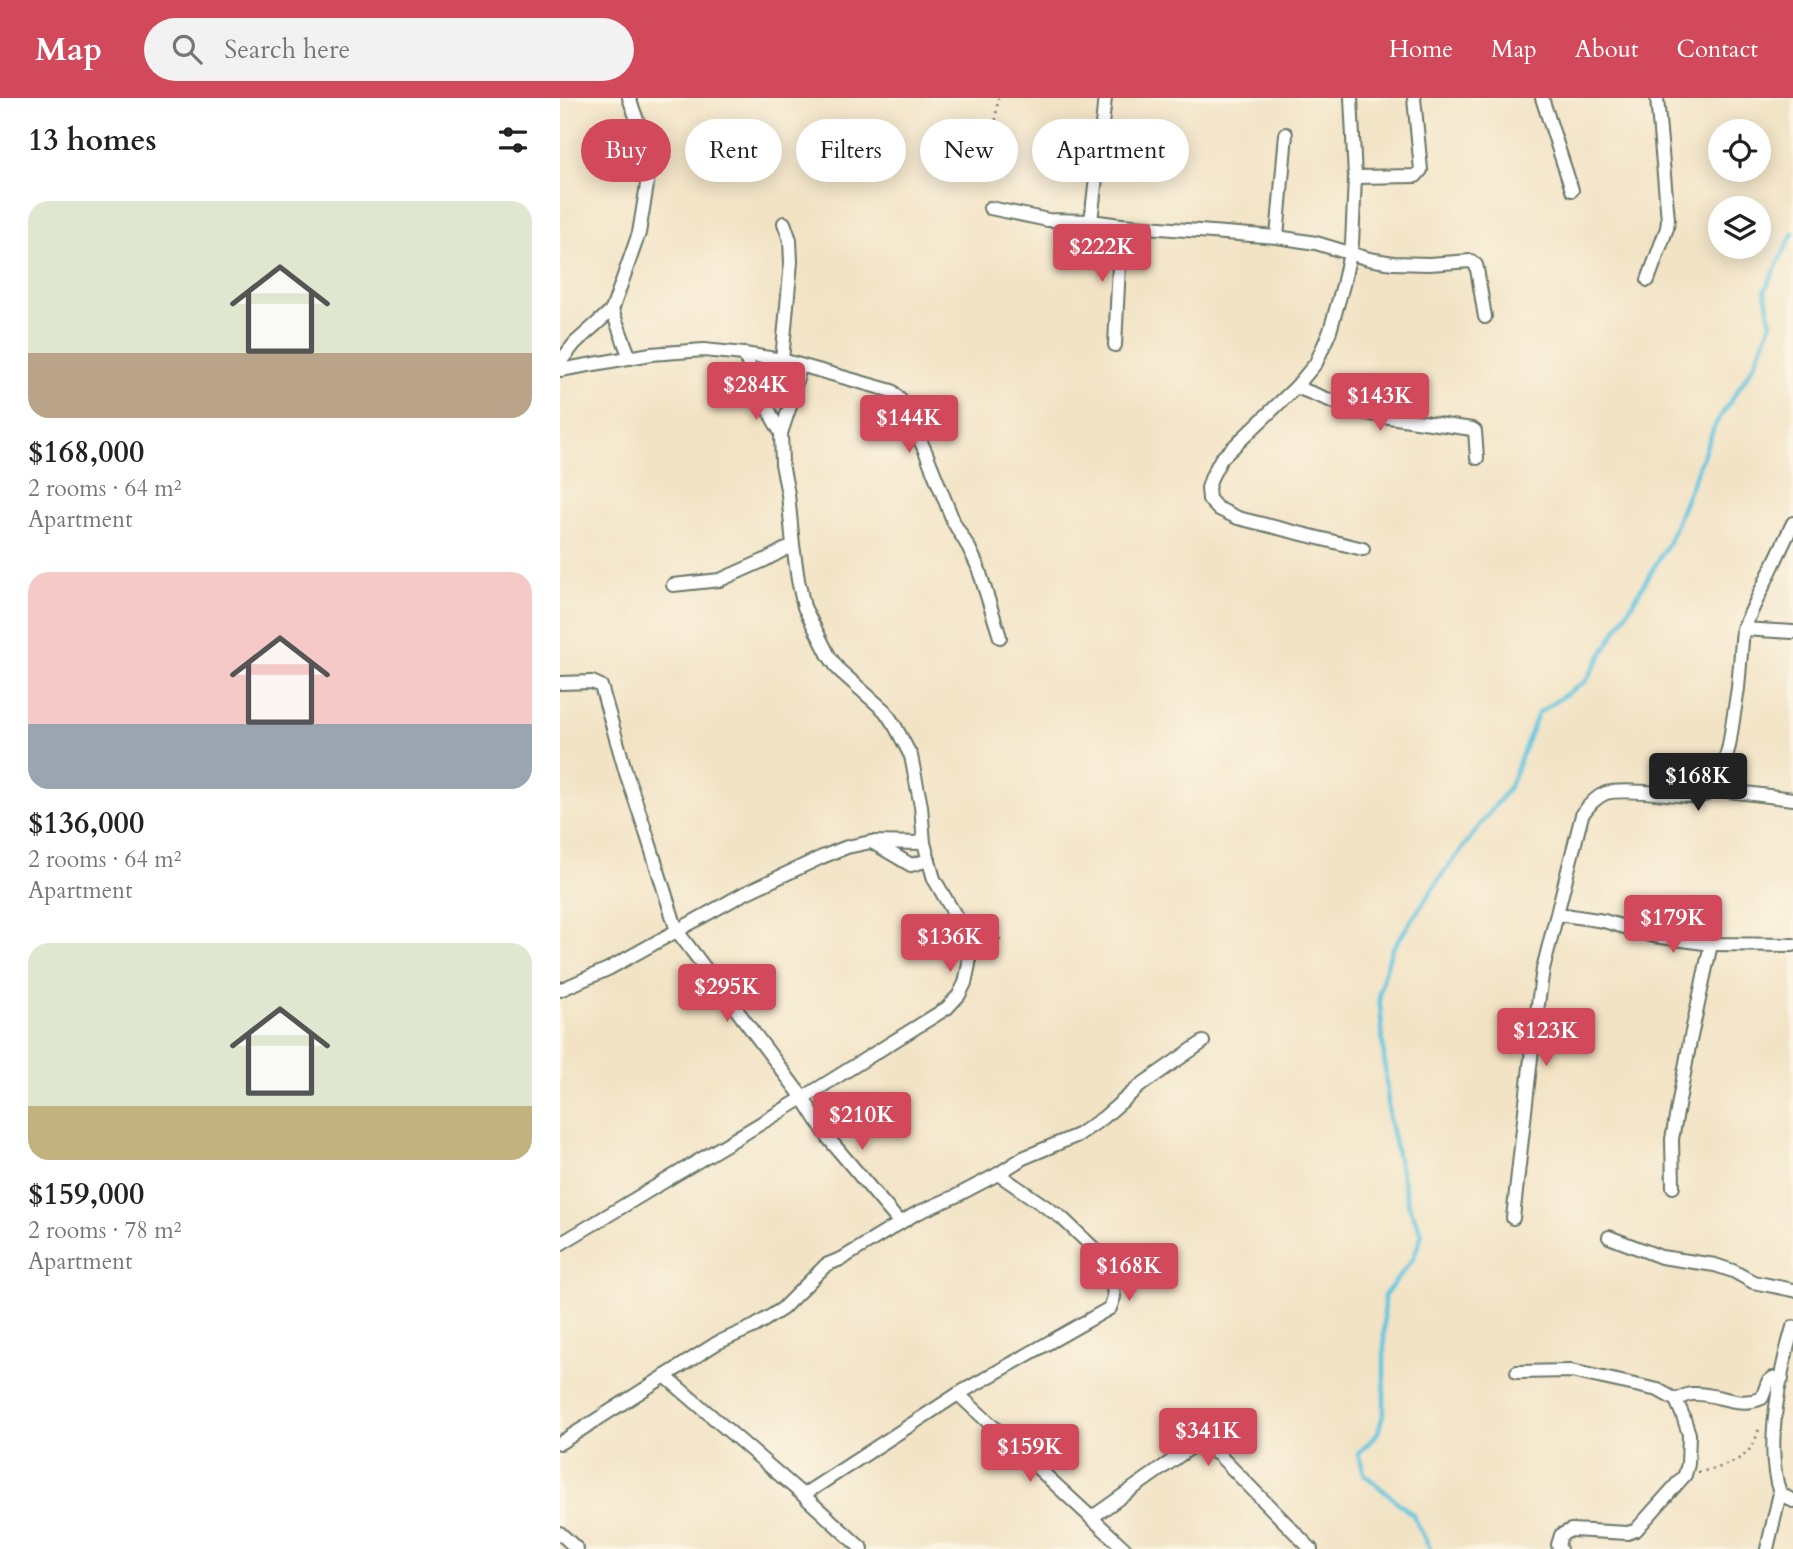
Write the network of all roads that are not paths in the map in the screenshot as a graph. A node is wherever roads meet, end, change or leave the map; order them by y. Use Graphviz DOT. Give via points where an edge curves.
graph roads {
  1 [pos="629,98"];
  2 [pos="1105,98"];
  3 [pos="1351,98"];
  4 [pos="1414,98"];
  5 [pos="1542,98"];
  6 [pos="1657,98"];
  7 [pos="1286,134"];
  8 [pos="1355,177"];
  9 [pos="1572,190"];
  10 [pos="990,208"];
  11 [pos="1091,221"];
  12 [pos="784,223"];
  13 [pos="1121,225"];
  14 [pos="1277,237"];
  15 [pos="1350,253"];
  16 [pos="1648,280"];
  17 [pos="612,310"];
  18 [pos="1485,317"];
  19 [pos="1115,345"];
  20 [pos="744,354"];
  21 [pos="630,358"];
  22 [pos="782,360"];
  23 [pos="560,362"];
  24 [pos="800,366"];
  25 [pos="560,370"];
  26 [pos="1296,387"];
  27 [pos="780,433"];
  28 [pos="1477,458"];
  29 [pos="1793,523"];
  30 [pos="793,545"];
  31 [pos="1363,549"];
  32 [pos="673,585"];
  33 [pos="1743,629"];
  34 [pos="1793,632"];
  35 [pos="1000,636"];
  36 [pos="560,683"];
  37 [pos="1713,789"];
  38 [pos="1793,799"];
  39 [pos="871,842"];
  40 [pos="924,843"];
  41 [pos="929,860"];
  42 [pos="1558,914"];
  43 [pos="677,931"];
  44 [pos="1711,944"];
  45 [pos="1793,945"];
  46 [pos="560,990"];
  47 [pos="1203,1042"];
  48 [pos="803,1098"];
  49 [pos="998,1174"];
  50 [pos="1673,1187"];
  51 [pos="1513,1218"];
  52 [pos="900,1223"];
  53 [pos="1609,1237"];
  54 [pos="560,1244"];
  55 [pos="1793,1290"];
  56 [pos="1793,1327"];
  57 [pos="1517,1372"];
  58 [pos="665,1376"];
  59 [pos="1782,1379"];
  60 [pos="958,1394"];
  61 [pos="1676,1400"];
  62 [pos="560,1443"];
  63 [pos="1780,1493"];
  64 [pos="803,1495"];
  65 [pos="1793,1501"];
  66 [pos="1091,1518"];
  67 [pos="862,1549"];
  68 [pos="1125,1549"];
  69 [pos="1311,1549"];
  70 [pos="1560,1549"];
  71 [pos="1767,1549"];
  1 -- 17 [label="street" via="643,136 648,185 639,233"];
  2 -- 11 [label="street"];
  3 -- 8 [label="street"];
  4 -- 8 [label="street" via="1419,174"];
  5 -- 9 [label="street"];
  6 -- 16 [label="street" via="1668,219"];
  7 -- 14 [label="street"];
  8 -- 15 [label="street"];
  10 -- 11 [label="street" via="1048,220"];
  11 -- 13 [label="street"];
  12 -- 22 [label="street" via="791,262"];
  13 -- 14 [label="street"];
  13 -- 19 [label="street"];
  14 -- 15 [label="street"];
  15 -- 18 [label="street" via="1393,263 1473,262"];
  15 -- 26 [label="street" via="1330,331 1316,363"];
  17 -- 21 [label="street"];
  17 -- 23 [label="street"];
  20 -- 21 [label="street" via="704,350"];
  20 -- 22 [label="street"];
  20 -- 27 [label="street"];
  21 -- 25 [label="street"];
  22 -- 24 [label="street"];
  24 -- 27 [label="street"];
  24 -- 35 [label="street" via="892,391 903,403 954,523 978,567"];
  26 -- 28 [label="street" via="1360,412 1472,429"];
  26 -- 31 [label="street" via="1221,459 1208,488 1209,499 1238,518"];
  27 -- 30 [label="street"];
  29 -- 33 [label="street"];
  30 -- 32 [label="street" via="720,580"];
  30 -- 40 [label="street" via="804,607 829,656 885,711 911,755"];
  33 -- 34 [label="street"];
  33 -- 37 [label="street" via="1729,746"];
  36 -- 43 [label="street" via="601,686"];
  37 -- 38 [label="street"];
  37 -- 42 [label="street" via="1696,797 1620,791 1606,793 1589,804 1582,815"];
  39 -- 40 [label="street"];
  39 -- 41 [label="street" via="911,865"];
  39 -- 43 [label="street" via="822,857"];
  40 -- 41 [label="street"];
  41 -- 48 [label="street" via="967,945 969,964 959,995 947,1008"];
  42 -- 44 [label="street"];
  42 -- 51 [label="street" via="1533,1040"];
  43 -- 46 [label="street"];
  43 -- 48 [label="street"];
  44 -- 45 [label="street"];
  44 -- 50 [label="street" via="1672,1139"];
  47 -- 49 [label="street" via="1078,1135"];
  48 -- 52 [label="street" via="829,1139"];
  48 -- 54 [label="street"];
  49 -- 52 [label="street"];
  49 -- 60 [label="street" via="1062,1217 1105,1259 1114,1297 1110,1308"];
  52 -- 58 [label="street" via="826,1265 782,1309"];
  53 -- 55 [label="street" via="1661,1257 1715,1265 1753,1282"];
  56 -- 59 [label="street"];
  57 -- 61 [label="street" via="1571,1371 1658,1390"];
  58 -- 62 [label="street"];
  58 -- 64 [label="street"];
  59 -- 61 [label="street" via="1773,1378 1762,1398 1753,1402 1689,1394"];
  59 -- 63 [label="street" via="1773,1434"];
  60 -- 64 [label="street"];
  60 -- 66 [label="street"];
  61 -- 70 [label="street" via="1689,1434 1685,1475 1636,1530 1628,1534 1571,1530 1561,1535"];
  63 -- 65 [label="street"];
  63 -- 71 [label="street"];
  64 -- 67 [label="street"];
  66 -- 68 [label="street"];
  66 -- 69 [label="street" via="1193,1446 1204,1446 1219,1455"];
}
